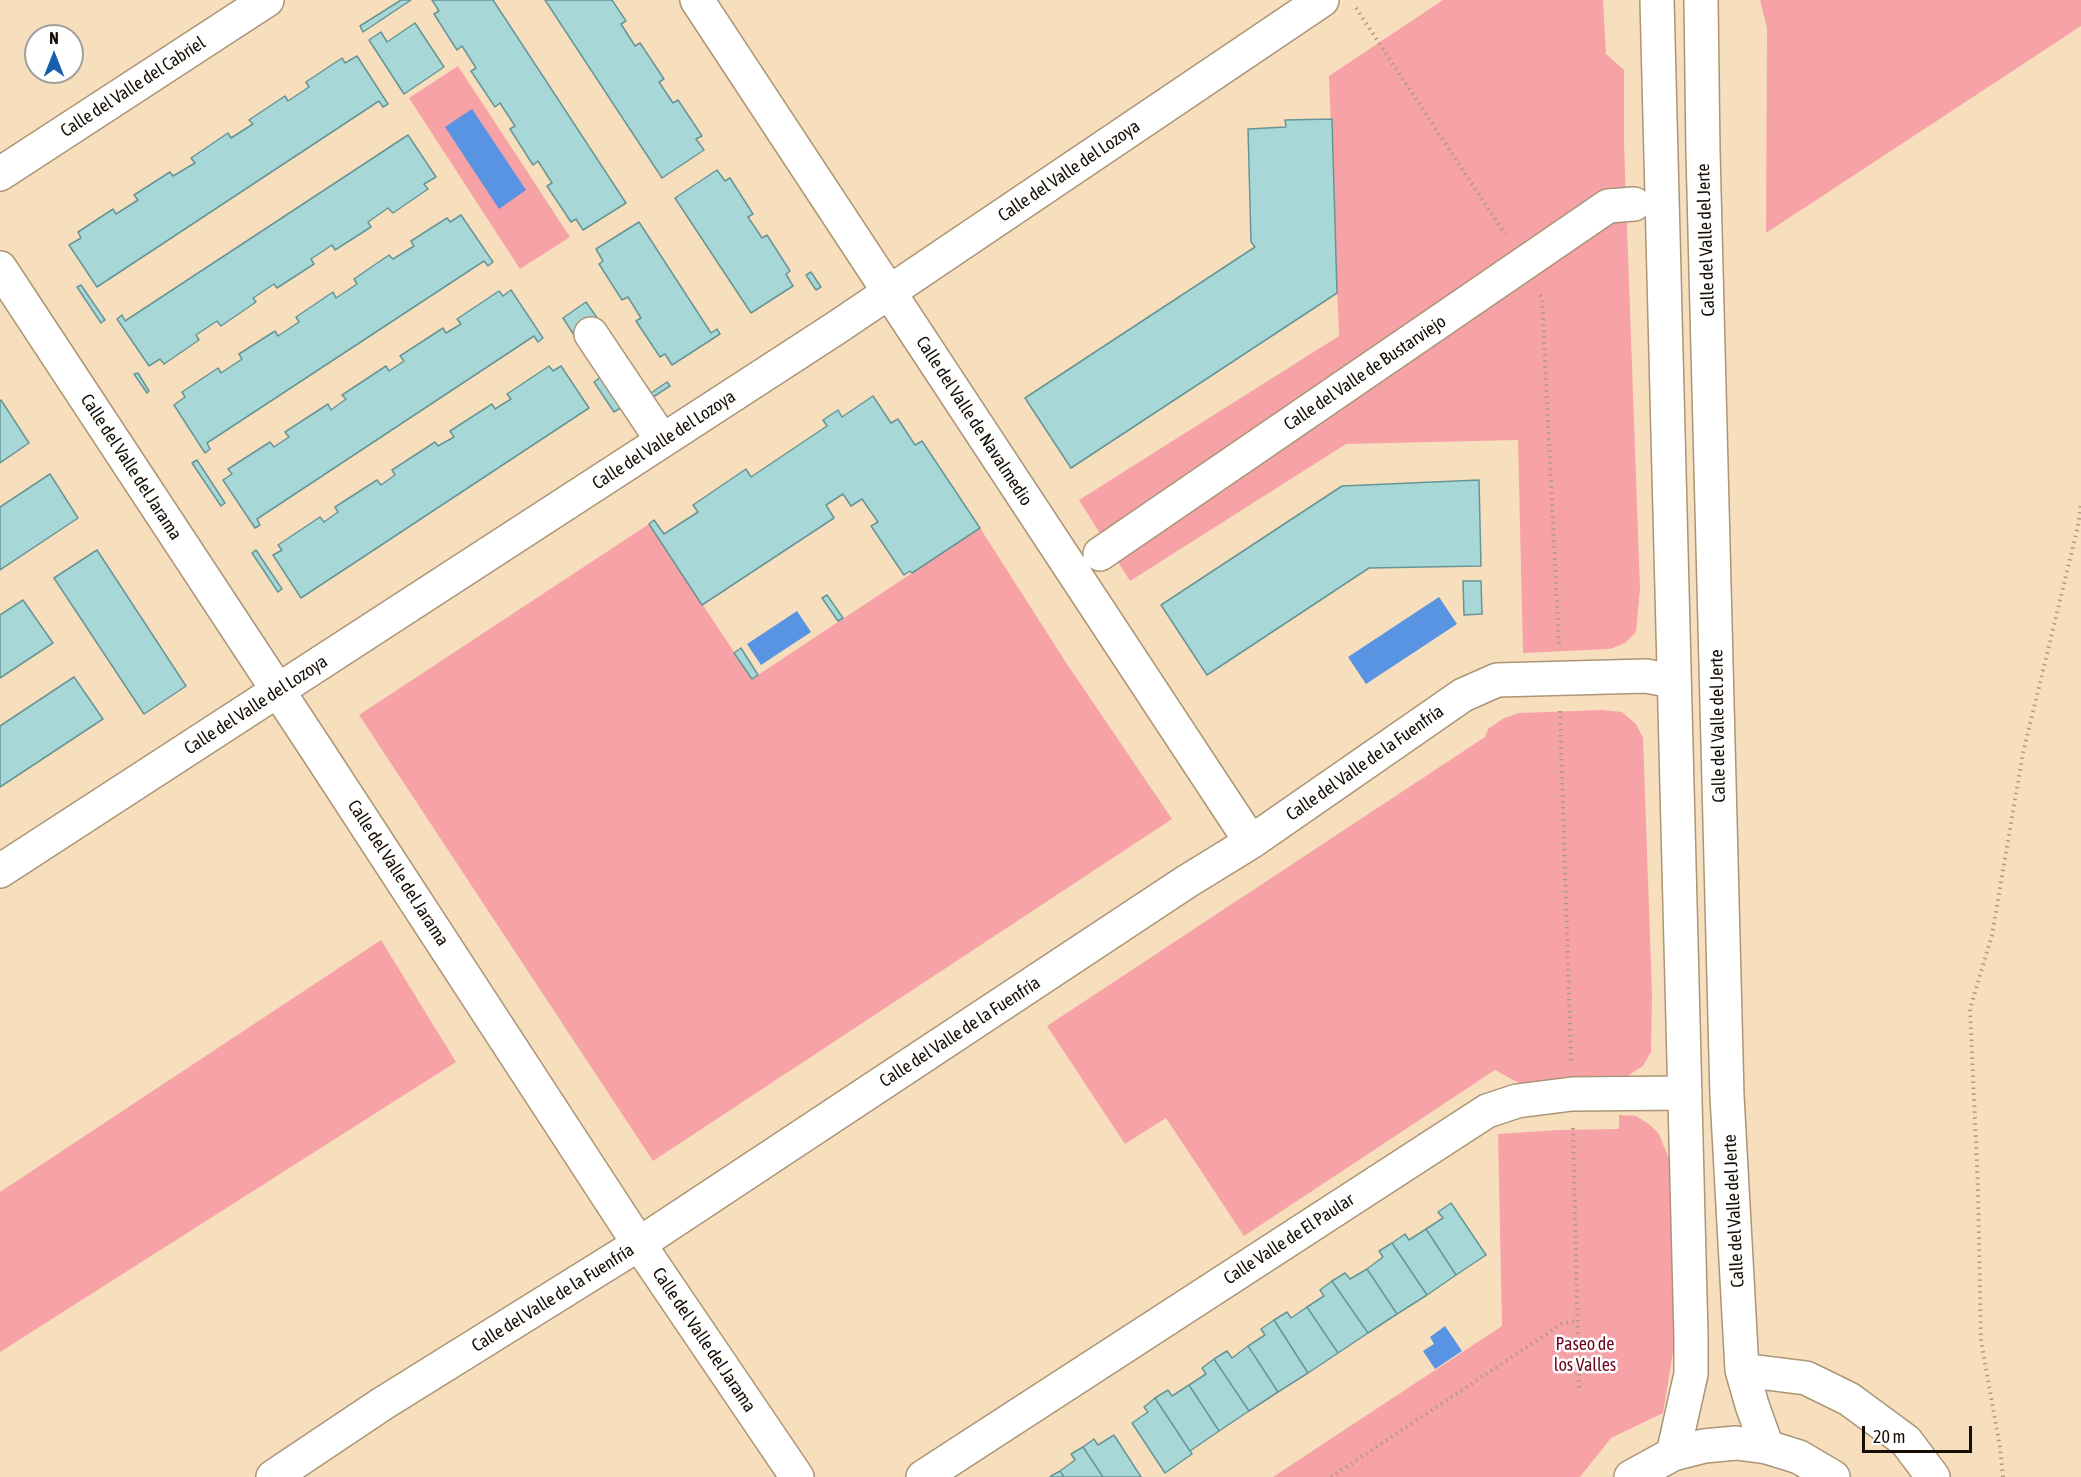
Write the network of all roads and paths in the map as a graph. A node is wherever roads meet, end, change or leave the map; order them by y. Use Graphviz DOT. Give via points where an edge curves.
graph roads {
  1 [pos="267,0"];
  2 [pos="697,0"];
  3 [pos="1322,0"];
  4 [pos="1657,0"];
  5 [pos="1701,0"];
  6 [pos="0,174"];
  7 [pos="1634,204"];
  8 [pos="0,268"];
  9 [pos="889,291"];
  10 [pos="591,334"];
  11 [pos="662,440"];
  12 [pos="2081,504"];
  13 [pos="1100,554"];
  14 [pos="1673,681"];
  15 [pos="278,690"];
  16 [pos="1251,842"];
  17 [pos="0,872"];
  18 [pos="1685,1093"];
  19 [pos="639,1244"];
  20 [pos="1577,1321"];
  21 [pos="1742,1370"];
  22 [pos="1767,1447"];
  23 [pos="1673,1454"];
  24 [pos="273,1477"];
  25 [pos="797,1477"];
  26 [pos="923,1477"];
  27 [pos="1331,1477"];
  28 [pos="1631,1477"];
  29 [pos="1833,1477"];
  30 [pos="1933,1477"];
  31 [pos="2003,1477"];
  1 -- 6 [label="street, Calle del Valle del Cabriel"];
  2 -- 9 [label="street, Calle del Valle de Navalmedio"];
  3 -- 9 [label="street, Calle del Valle del Lozoya"];
  4 -- 14 [label="street"];
  5 -- 21 [label="street, Calle del Valle del Jerte" via="1725,1021"];
  7 -- 13 [label="street, Calle del Valle de Bustarviejo" via="1608,206"];
  8 -- 15 [label="street, Calle del Valle del Jarama"];
  9 -- 11 [label="street, Calle del Valle del Lozoya"];
  9 -- 16 [label="street, Calle del Valle de Navalmedio"];
  10 -- 11 [label="street"];
  11 -- 15 [label="street, Calle del Valle del Lozoya"];
  12 -- 31 [label="path" via="2079,526 2023,753 1992,935 1970,1009 1981,1341"];
  14 -- 16 [label="street, Calle del Valle de la Fuenfría" via="1646,676 1497,680 1463,695"];
  14 -- 18 [label="street"];
  15 -- 17 [label="street, Calle del Valle del Lozoya"];
  15 -- 19 [label="street, Calle del Valle del Jarama"];
  16 -- 19 [label="street, Calle del Valle de la Fuenfría"];
  18 -- 23 [label="street" via="1691,1374"];
  18 -- 26 [label="street, Calle Valle de El Paular" via="1572,1094 1517,1101 1487,1111"];
  19 -- 24 [label="street, Calle del Valle de la Fuenfría" via="382,1404"];
  19 -- 25 [label="street, Calle del Valle del Jarama"];
  20 -- 27 [label="path" via="1563,1323"];
  21 -- 22 [label="street, Calle del Valle del Jerte"];
  21 -- 30 [label="street" via="1806,1378 1849,1399 1906,1441"];
  22 -- 23 [label="street" via="1736,1443"];
  22 -- 29 [label="street" via="1799,1457"];
  23 -- 28 [label="street"];
}
